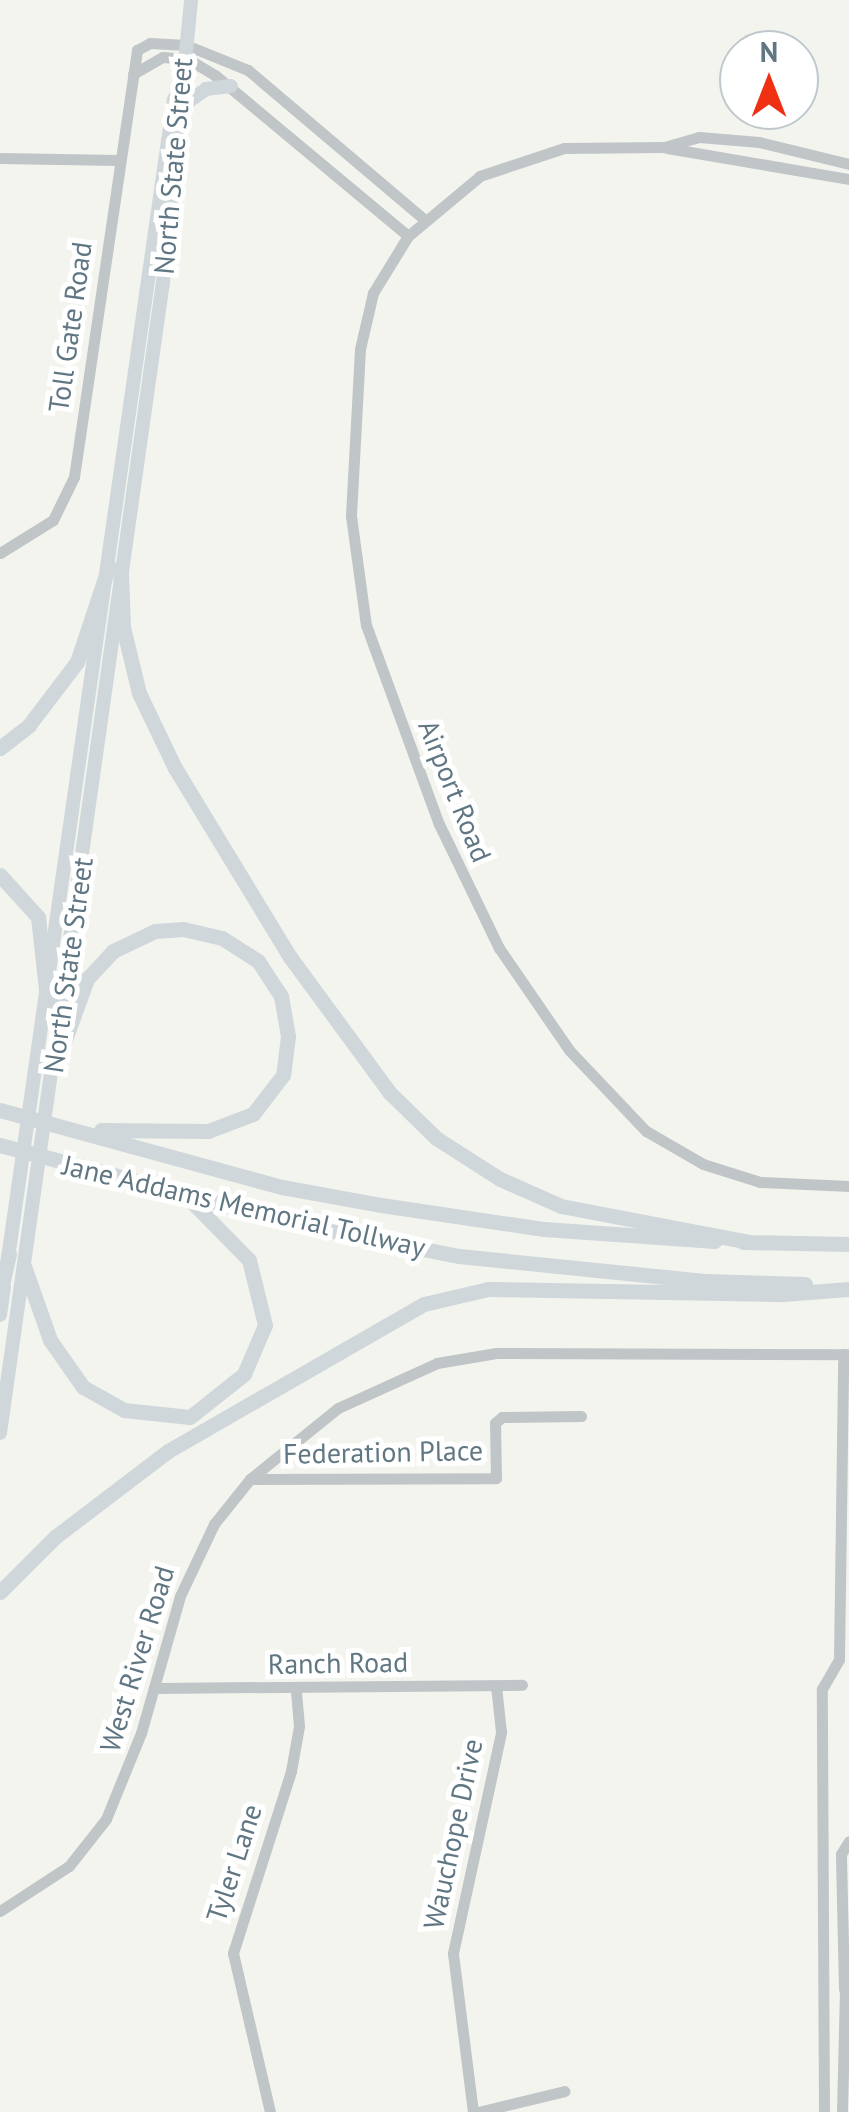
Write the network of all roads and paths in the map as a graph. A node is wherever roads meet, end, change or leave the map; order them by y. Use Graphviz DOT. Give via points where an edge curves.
graph roads {
  1 [pos="191,0"];
  2 [pos="184,54"];
  3 [pos="230,86"];
  4 [pos="182,106"];
  5 [pos="663,147"];
  6 [pos="0,158"];
  7 [pos="118,160"];
  8 [pos="849,164"];
  9 [pos="849,179"];
  10 [pos="424,219"];
  11 [pos="408,236"];
  12 [pos="0,553"];
  13 [pos="115,570"];
  14 [pos="0,748"];
  15 [pos="0,875"];
  16 [pos="48,1007"];
  17 [pos="54,1067"];
  18 [pos="5,1111"];
  19 [pos="78,1130"];
  20 [pos="1,1146"];
  21 [pos="849,1186"];
  22 [pos="183,1195"];
  23 [pos="749,1242"];
  24 [pos="849,1244"];
  25 [pos="9,1254"];
  26 [pos="24,1266"];
  27 [pos="849,1287"];
  28 [pos="0,1294"];
  29 [pos="0,1315"];
  30 [pos="846,1354"];
  31 [pos="581,1416"];
  32 [pos="0,1433"];
  33 [pos="250,1479"];
  34 [pos="0,1592"];
  35 [pos="522,1685"];
  36 [pos="496,1686"];
  37 [pos="155,1688"];
  38 [pos="296,1688"];
  39 [pos="849,1841"];
  40 [pos="0,1911"];
  41 [pos="846,1985"];
  42 [pos="846,2012"];
  43 [pos="565,2091"];
  44 [pos="270,2112"];
  45 [pos="476,2112"];
  46 [pos="824,2112"];
  47 [pos="842,2112"];
  1 -- 2 [label="main road"];
  2 -- 3 [label="street"];
  2 -- 4 [label="main road, North State Street"];
  2 -- 7 [label="street, Toll Gate Road" via="150,43 136,50"];
  2 -- 10 [label="street, Toll Gate Road" via="248,70"];
  2 -- 13 [label="main road, North State Street"];
  3 -- 4 [label="main road" via="206,89"];
  3 -- 11 [label="street"];
  4 -- 13 [label="main road, North State Street"];
  5 -- 8 [label="street" via="699,137 759,142"];
  5 -- 9 [label="street"];
  5 -- 10 [label="street, Airport Road" via="564,148 480,176"];
  6 -- 7 [label="street"];
  7 -- 12 [label="street, Toll Gate Road" via="74,477 53,520"];
  10 -- 11 [label="street, Airport Road"];
  11 -- 21 [label="street, Airport Road" via="383,271 366,316 352,526 366,625 464,882 528,995 569,1050 646,1130 732,1175"];
  13 -- 14 [label="highway" via="78,662 29,725"];
  13 -- 16 [label="main road, North State Street"];
  13 -- 17 [label="main road, North State Street"];
  13 -- 23 [label="highway" via="139,693 175,768 290,957 388,1092 436,1138 500,1179 561,1206"];
  15 -- 16 [label="highway" via="38,917"];
  16 -- 25 [label="main road, North State Street"];
  17 -- 19 [label="highway" via="88,979 113,951 155,931 222,938 258,961 281,996 288,1036 283,1076 253,1114 208,1131"];
  17 -- 26 [label="main road, North State Street"];
  18 -- 19 [label="highway, Jane Addams Memorial Tollway"];
  19 -- 23 [label="highway, Jane Addams Memorial Tollway" via="282,1187 436,1216"];
  20 -- 22 [label="highway, Jane Addams Memorial Tollway"];
  22 -- 26 [label="highway" via="241,1248 258,1278 265,1312 252,1363 190,1417 124,1410 83,1387 50,1340"];
  22 -- 27 [label="highway, Jane Addams Memorial Tollway" via="459,1256 705,1281"];
  23 -- 24 [label="highway, Jane Addams Memorial Tollway"];
  25 -- 28 [label="highway"];
  25 -- 29 [label="main road, North State Street"];
  26 -- 32 [label="main road, North State Street"];
  27 -- 34 [label="highway" via="783,1294 488,1289 424,1304 168,1451 54,1536"];
  30 -- 33 [label="street, West River Road" via="496,1353 438,1363 338,1408"];
  30 -- 46 [label="street" via="839,1659 822,1690"];
  31 -- 33 [label="street, Federation Place" via="502,1417 495,1423 496,1478"];
  33 -- 37 [label="street, West River Road" via="214,1524 188,1576"];
  35 -- 36 [label="street, Ranch Road"];
  36 -- 38 [label="street, Ranch Road"];
  36 -- 45 [label="street, Wauchope Drive" via="501,1732 453,1952"];
  37 -- 38 [label="street, Ranch Road"];
  37 -- 40 [label="street, West River Road" via="124,1783 95,1836 49,1882"];
  38 -- 44 [label="street, Tyler Lane" via="299,1726 291,1771 233,1953"];
  39 -- 41 [label="street" via="841,1854"];
  41 -- 42 [label="street"];
  42 -- 47 [label="street"];
  43 -- 45 [label="street"];
}
